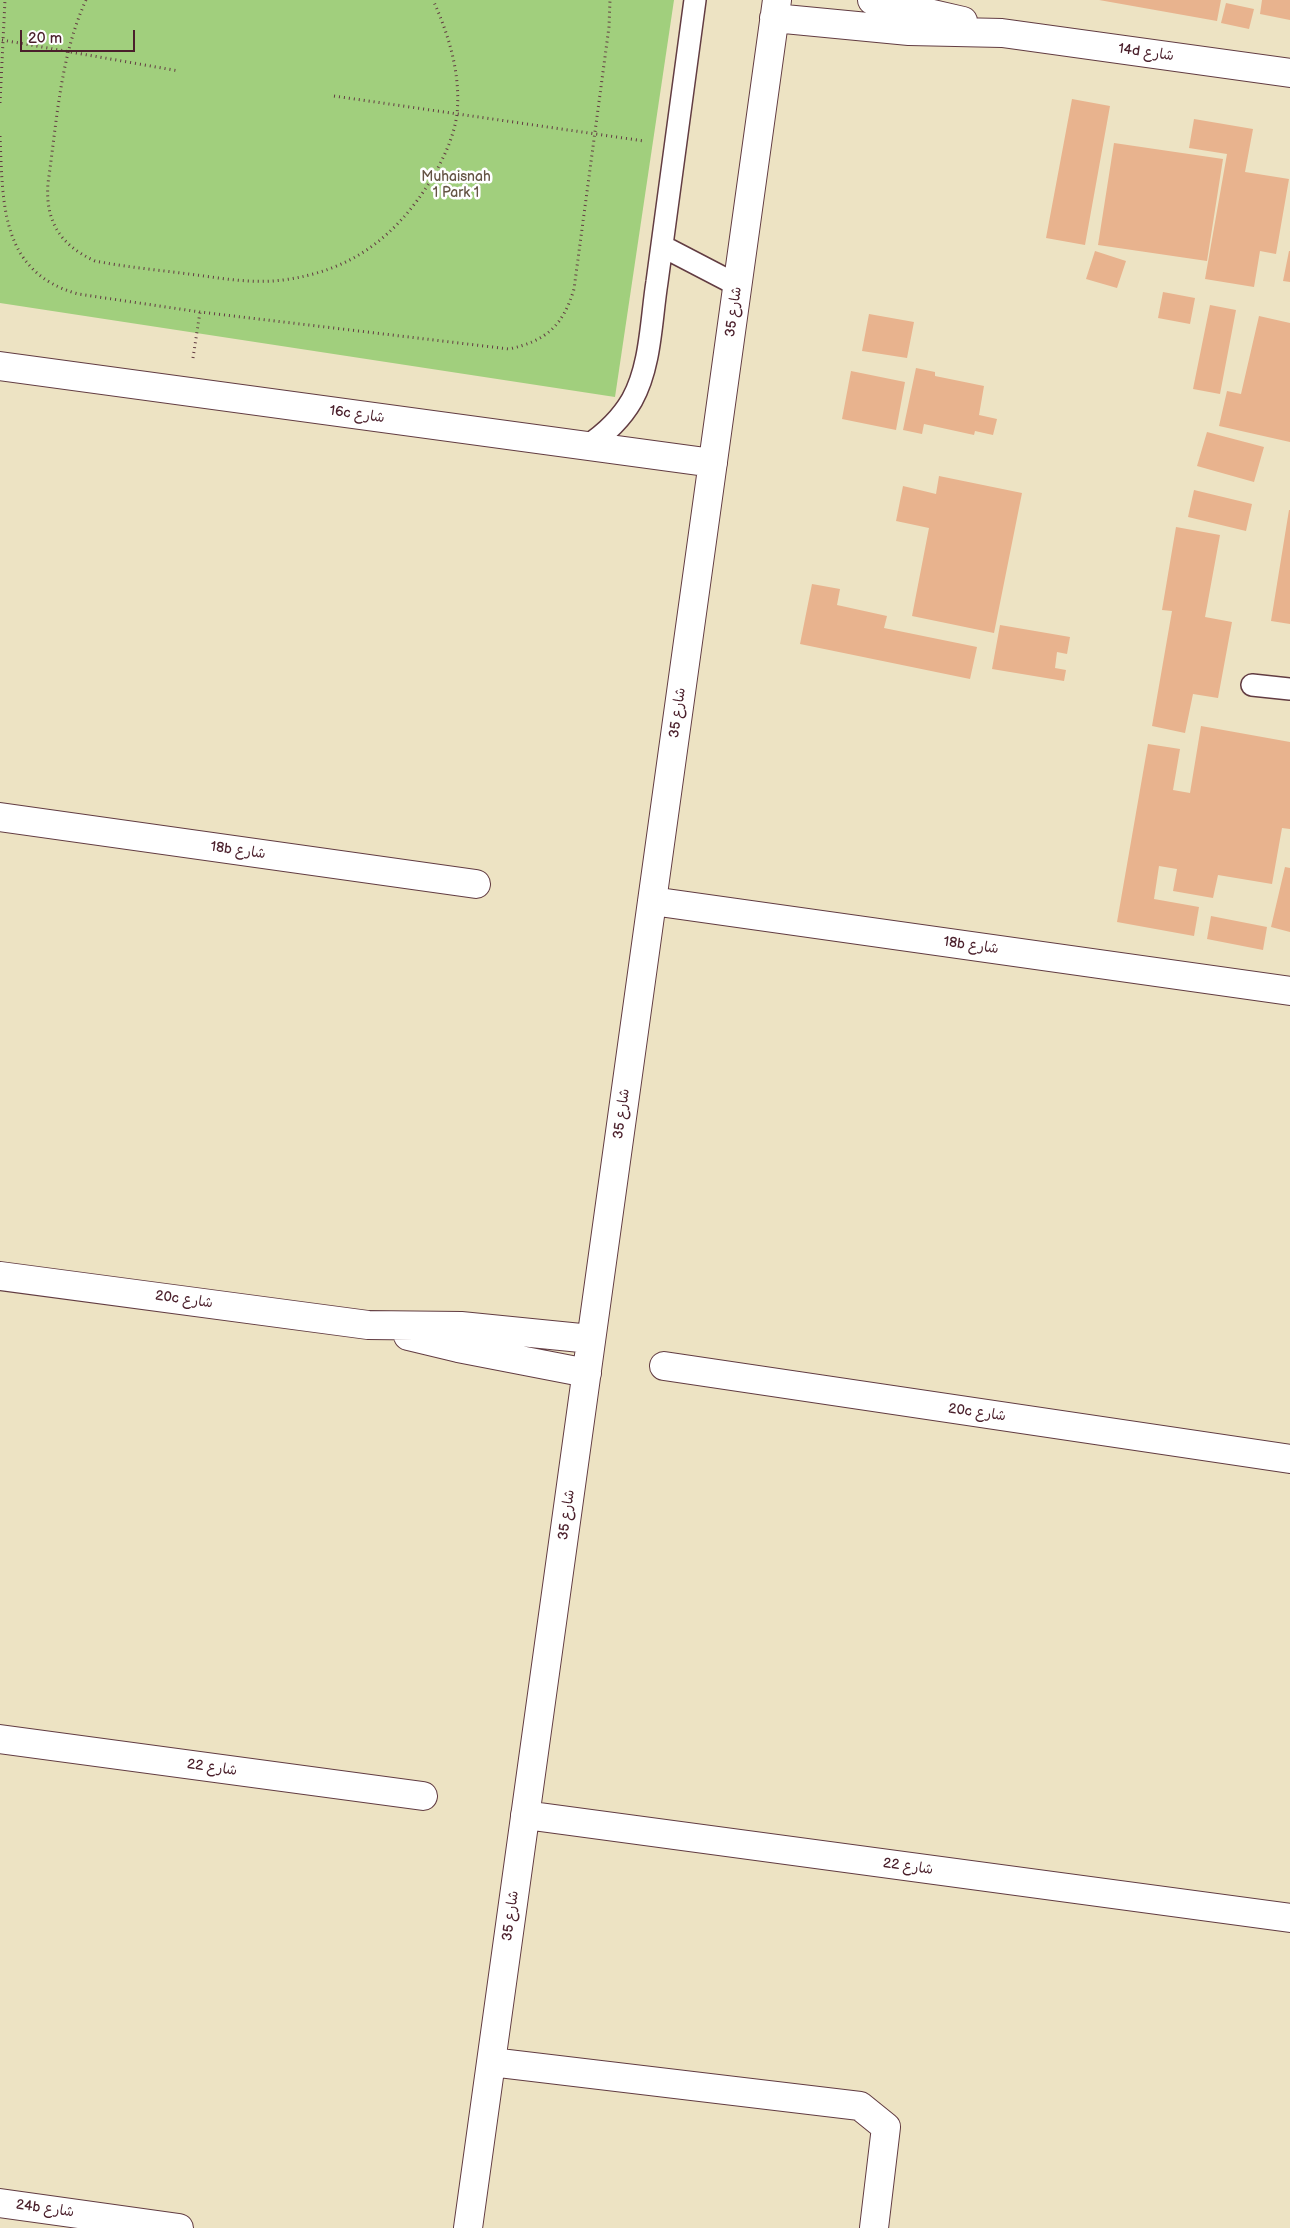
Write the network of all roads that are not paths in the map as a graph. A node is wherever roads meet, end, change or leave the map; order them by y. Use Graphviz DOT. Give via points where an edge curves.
graph roads {
  1 [pos="695,0"];
  2 [pos="872,0"];
  3 [pos="775,9"];
  4 [pos="1002,33"];
  5 [pos="1290,73"];
  6 [pos="662,246"];
  7 [pos="737,285"];
  8 [pos="0,366"];
  9 [pos="587,446"];
  10 [pos="713,463"];
  11 [pos="1252,685"];
  12 [pos="1290,688"];
  13 [pos="0,817"];
  14 [pos="476,884"];
  15 [pos="652,901"];
  16 [pos="1290,991"];
  17 [pos="0,1276"];
  18 [pos="368,1325"];
  19 [pos="591,1338"];
  20 [pos="664,1366"];
  21 [pos="587,1372"];
  22 [pos="1290,1458"];
  23 [pos="0,1739"];
  24 [pos="424,1796"];
  25 [pos="525,1815"];
  26 [pos="1290,1918"];
  27 [pos="491,2062"];
  28 [pos="0,2203"];
  29 [pos="180,2228"];
  30 [pos="468,2228"];
  31 [pos="874,2228"];
  1 -- 6 [label="lane"];
  2 -- 4 [label="street, 14d شارع"];
  3 -- 4 [label="street, 14d شارع" via="909,31"];
  3 -- 7 [label="street, شارع 35"];
  4 -- 5 [label="street, 14d شارع"];
  6 -- 7 [label="lane"];
  6 -- 9 [label="lane" via="641,378 632,400 618,420"];
  7 -- 10 [label="street, شارع 35"];
  8 -- 9 [label="street, 16c شارع"];
  9 -- 10 [label="street, 16c شارع"];
  10 -- 15 [label="street, شارع 35"];
  11 -- 12 [label="lane"];
  13 -- 14 [label="street, 18b شارع"];
  15 -- 16 [label="street, 18b شارع"];
  15 -- 19 [label="street, شارع 35"];
  17 -- 18 [label="street, 20c شارع"];
  18 -- 19 [label="street, 20c شارع" via="461,1326"];
  18 -- 21 [label="street, 20c شارع" via="458,1348"];
  19 -- 21 [label="street, شارع 35"];
  20 -- 22 [label="street, 20c شارع"];
  21 -- 25 [label="street, شارع 35"];
  23 -- 24 [label="street, شارع 22"];
  25 -- 26 [label="street, شارع 22"];
  25 -- 27 [label="street, شارع 35"];
  27 -- 30 [label="street, شارع 35"];
  27 -- 31 [label="street" via="860,2106 886,2126"];
  28 -- 29 [label="street, 24b شارع"];
}
